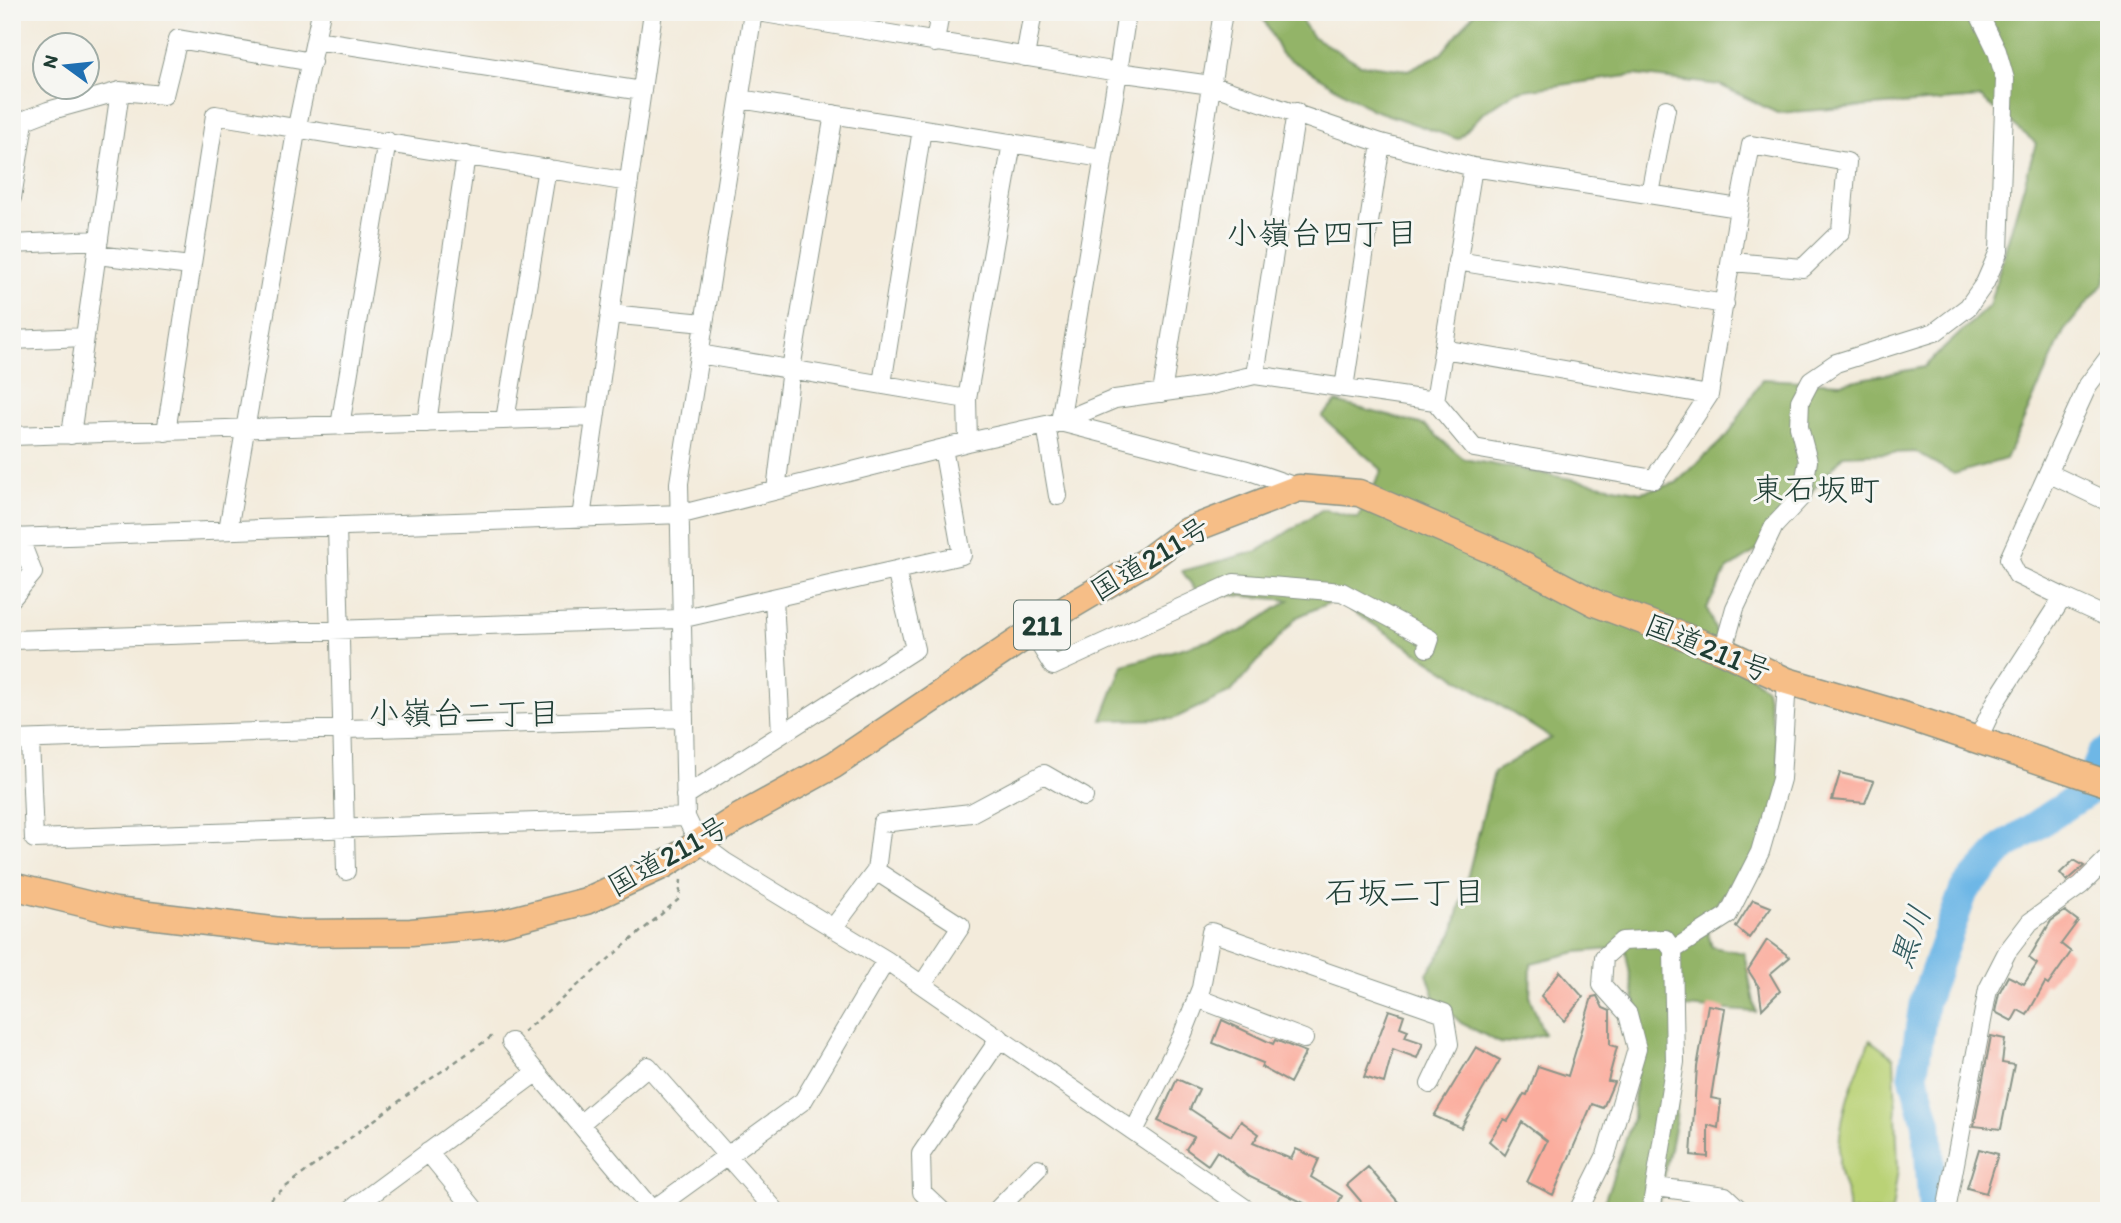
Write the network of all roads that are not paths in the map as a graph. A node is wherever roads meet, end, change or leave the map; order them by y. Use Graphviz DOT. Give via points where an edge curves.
graph roads {
  1 [pos="321,12"];
  2 [pos="653,12"];
  3 [pos="755,12"];
  4 [pos="940,12"];
  5 [pos="1033,12"];
  6 [pos="1127,12"];
  7 [pos="1223,12"];
  8 [pos="1978,12"];
  9 [pos="846,20"];
  10 [pos="316,40"];
  11 [pos="935,43"];
  12 [pos="1025,57"];
  13 [pos="312,62"];
  14 [pos="1118,72"];
  15 [pos="1212,85"];
  16 [pos="120,90"];
  17 [pos="642,91"];
  18 [pos="740,99"];
  19 [pos="1666,109"];
  20 [pos="1296,112"];
  21 [pos="834,114"];
  22 [pos="18,124"];
  23 [pos="297,126"];
  24 [pos="922,129"];
  25 [pos="387,141"];
  26 [pos="1012,143"];
  27 [pos="1381,143"];
  28 [pos="466,155"];
  29 [pos="1102,158"];
  30 [pos="1473,167"];
  31 [pos="547,168"];
  32 [pos="629,182"];
  33 [pos="1650,194"];
  34 [pos="12,198"];
  35 [pos="1740,208"];
  36 [pos="12,244"];
  37 [pos="98,247"];
  38 [pos="1457,261"];
  39 [pos="1731,262"];
  40 [pos="191,266"];
  41 [pos="1725,304"];
  42 [pos="610,314"];
  43 [pos="704,323"];
  44 [pos="85,337"];
  45 [pos="12,340"];
  46 [pos="1443,349"];
  47 [pos="699,354"];
  48 [pos="2109,357"];
  49 [pos="792,369"];
  50 [pos="1255,375"];
  51 [pos="2092,379"];
  52 [pos="882,384"];
  53 [pos="1344,388"];
  54 [pos="2109,388"];
  55 [pos="1162,393"];
  56 [pos="1709,395"];
  57 [pos="967,399"];
  58 [pos="1435,401"];
  59 [pos="595,416"];
  60 [pos="505,420"];
  61 [pos="427,423"];
  62 [pos="1053,424"];
  63 [pos="340,426"];
  64 [pos="246,430"];
  65 [pos="166,432"];
  66 [pos="71,435"];
  67 [pos="12,436"];
  68 [pos="968,442"];
  69 [pos="943,448"];
  70 [pos="2048,473"];
  71 [pos="1299,488"];
  72 [pos="776,490"];
  73 [pos="1058,496"];
  74 [pos="2109,502"];
  75 [pos="682,514"];
  76 [pos="581,518"];
  77 [pos="337,527"];
  78 [pos="228,530"];
  79 [pos="16,538"];
  80 [pos="896,570"];
  81 [pos="2063,597"];
  82 [pos="12,598"];
  83 [pos="774,598"];
  84 [pos="2109,618"];
  85 [pos="680,619"];
  86 [pos="340,631"];
  87 [pos="1032,632"];
  88 [pos="12,640"];
  89 [pos="1426,648"];
  90 [pos="1723,651"];
  91 [pos="1787,681"];
  92 [pos="684,718"];
  93 [pos="342,729"];
  94 [pos="781,734"];
  95 [pos="21,740"];
  96 [pos="1977,741"];
  97 [pos="2109,784"];
  98 [pos="685,796"];
  99 [pos="1084,797"];
  100 [pos="686,817"];
  101 [pos="345,828"];
  102 [pos="690,847"];
  103 [pos="2109,857"];
  104 [pos="346,872"];
  105 [pos="876,872"];
  106 [pos="12,886"];
  107 [pos="833,928"];
  108 [pos="1673,950"];
  109 [pos="886,960"];
  110 [pos="922,985"];
  111 [pos="1196,998"];
  112 [pos="1000,1038"];
  113 [pos="1304,1039"];
  114 [pos="511,1042"];
  115 [pos="537,1072"];
  116 [pos="1430,1084"];
  117 [pos="580,1124"];
  118 [pos="1134,1131"];
  119 [pos="428,1152"];
  120 [pos="729,1157"];
  121 [pos="1038,1168"];
  122 [pos="1656,1187"];
  123 [pos="652,1210"];
  124 [pos="349,1211"];
  125 [pos="476,1211"];
  126 [pos="776,1211"];
  127 [pos="942,1211"];
  128 [pos="996,1211"];
  129 [pos="1249,1211"];
  130 [pos="1578,1211"];
  131 [pos="1651,1211"];
  132 [pos="1741,1211"];
  133 [pos="1945,1211"];
  1 -- 10 [label="street"];
  2 -- 17 [label="street"];
  3 -- 9 [label="street"];
  3 -- 18 [label="street"];
  4 -- 11 [label="street"];
  5 -- 12 [label="street"];
  6 -- 14 [label="street"];
  7 -- 15 [label="street"];
  8 -- 90 [label="street" via="2005,79 1999,251 1968,307 1935,332 1836,363 1811,380 1800,401 1799,427 1808,461 1802,496 1774,526 1735,608"];
  9 -- 11 [label="street"];
  10 -- 13 [label="street"];
  10 -- 17 [label="street"];
  11 -- 12 [label="street"];
  12 -- 14 [label="street"];
  13 -- 16 [label="street" via="178,39 164,95"];
  13 -- 23 [label="street"];
  14 -- 15 [label="street"];
  14 -- 29 [label="street"];
  15 -- 20 [label="street"];
  15 -- 55 [label="street"];
  16 -- 22 [label="street"];
  16 -- 37 [label="street"];
  17 -- 32 [label="street"];
  18 -- 21 [label="street"];
  18 -- 43 [label="street"];
  19 -- 33 [label="street"];
  20 -- 27 [label="street"];
  20 -- 50 [label="street"];
  21 -- 24 [label="street"];
  21 -- 49 [label="street"];
  22 -- 34 [label="street"];
  23 -- 25 [label="street"];
  23 -- 40 [label="street" via="215,115"];
  23 -- 64 [label="street"];
  24 -- 26 [label="street"];
  24 -- 52 [label="street"];
  25 -- 28 [label="street"];
  25 -- 63 [label="street"];
  26 -- 29 [label="street"];
  26 -- 57 [label="street"];
  27 -- 30 [label="street"];
  27 -- 53 [label="street"];
  28 -- 31 [label="street"];
  28 -- 61 [label="street"];
  29 -- 62 [label="street"];
  30 -- 33 [label="street"];
  30 -- 38 [label="street"];
  31 -- 32 [label="street"];
  31 -- 60 [label="street"];
  32 -- 42 [label="street"];
  33 -- 35 [label="street"];
  35 -- 39 [label="street"];
  35 -- 39 [label="street" via="1751,145 1847,162 1842,231 1803,268"];
  36 -- 37 [label="street"];
  37 -- 40 [label="street"];
  37 -- 44 [label="street"];
  38 -- 41 [label="street"];
  38 -- 46 [label="street"];
  39 -- 41 [label="street"];
  40 -- 65 [label="street"];
  41 -- 56 [label="street"];
  42 -- 43 [label="street"];
  42 -- 59 [label="street"];
  43 -- 47 [label="street"];
  44 -- 45 [label="street"];
  44 -- 66 [label="street"];
  46 -- 56 [label="street"];
  46 -- 58 [label="street"];
  47 -- 49 [label="street"];
  47 -- 75 [label="street" via="679,483"];
  48 -- 51 [label="street"];
  49 -- 52 [label="street"];
  49 -- 72 [label="street"];
  50 -- 53 [label="street"];
  50 -- 55 [label="street"];
  51 -- 54 [label="street"];
  51 -- 70 [label="street"];
  52 -- 57 [label="street"];
  53 -- 58 [label="street"];
  55 -- 62 [label="street" via="1115,399"];
  56 -- 58 [label="street" via="1654,479 1474,448"];
  57 -- 68 [label="street"];
  59 -- 60 [label="street"];
  59 -- 76 [label="street"];
  60 -- 61 [label="street"];
  61 -- 63 [label="street"];
  62 -- 68 [label="street"];
  62 -- 71 [label="street" via="1247,470"];
  62 -- 73 [label="street"];
  63 -- 64 [label="street"];
  64 -- 65 [label="street"];
  64 -- 78 [label="street"];
  65 -- 66 [label="street"];
  66 -- 67 [label="street"];
  68 -- 69 [label="street"];
  69 -- 72 [label="street"];
  69 -- 80 [label="street" via="962,555"];
  70 -- 74 [label="street"];
  70 -- 81 [label="street" via="2009,559 2017,575"];
  71 -- 87 [label="highway, 国道211号 / 211" via="1185,532"];
  71 -- 90 [label="highway, 国道211号 / 211" via="1359,493 1507,557 1595,603"];
  72 -- 75 [label="street"];
  75 -- 76 [label="street"];
  75 -- 85 [label="street"];
  76 -- 77 [label="street"];
  77 -- 78 [label="street"];
  77 -- 86 [label="street"];
  78 -- 79 [label="street"];
  79 -- 82 [label="street" via="33,573"];
  80 -- 83 [label="street"];
  80 -- 94 [label="street" via="915,649"];
  81 -- 84 [label="street"];
  81 -- 96 [label="street" via="1996,701"];
  83 -- 85 [label="street"];
  83 -- 94 [label="street"];
  85 -- 86 [label="street"];
  85 -- 92 [label="street"];
  86 -- 88 [label="street"];
  86 -- 93 [label="street"];
  87 -- 89 [label="street" via="1053,666 1234,583 1342,592 1430,639"];
  87 -- 102 [label="highway, 国道211号 / 211" via="834,765"];
  90 -- 91 [label="highway, 国道211号 / 211"];
  91 -- 96 [label="highway, 国道211号 / 211"];
  91 -- 108 [label="street" via="1781,779 1760,852 1728,915"];
  92 -- 93 [label="street"];
  92 -- 98 [label="street"];
  93 -- 95 [label="street"];
  93 -- 101 [label="street"];
  94 -- 98 [label="street"];
  95 -- 101 [label="street" via="34,839"];
  96 -- 97 [label="highway, 国道211号 / 211"];
  98 -- 100 [label="street"];
  99 -- 105 [label="street" via="1044,774 971,813 882,823"];
  100 -- 101 [label="street"];
  100 -- 102 [label="street"];
  101 -- 104 [label="street"];
  102 -- 106 [label="highway, 国道211号 / 211" via="586,901 497,924 411,932 298,933 184,920 115,911"];
  102 -- 107 [label="street"];
  103 -- 133 [label="street" via="2081,885 2030,922 2007,952 1988,989"];
  105 -- 107 [label="street"];
  105 -- 110 [label="street" via="961,926"];
  107 -- 109 [label="street"];
  108 -- 122 [label="street" via="1675,1062"];
  108 -- 130 [label="street" via="1665,939 1622,941 1604,957 1602,985 1628,1014 1637,1049 1606,1155"];
  109 -- 110 [label="street"];
  109 -- 120 [label="street" via="803,1101"];
  110 -- 112 [label="street"];
  111 -- 113 [label="street"];
  111 -- 116 [label="street" via="1211,932 1444,1013 1449,1044"];
  111 -- 118 [label="street"];
  112 -- 118 [label="street"];
  112 -- 127 [label="street" via="921,1154 922,1192"];
  114 -- 115 [label="street"];
  115 -- 117 [label="street"];
  115 -- 119 [label="street"];
  117 -- 120 [label="street" via="648,1066"];
  117 -- 123 [label="street"];
  118 -- 129 [label="street"];
  119 -- 124 [label="street"];
  119 -- 125 [label="street"];
  120 -- 123 [label="street"];
  120 -- 126 [label="street"];
  121 -- 128 [label="street"];
  122 -- 131 [label="street"];
  122 -- 132 [label="street" via="1725,1196"];
}
